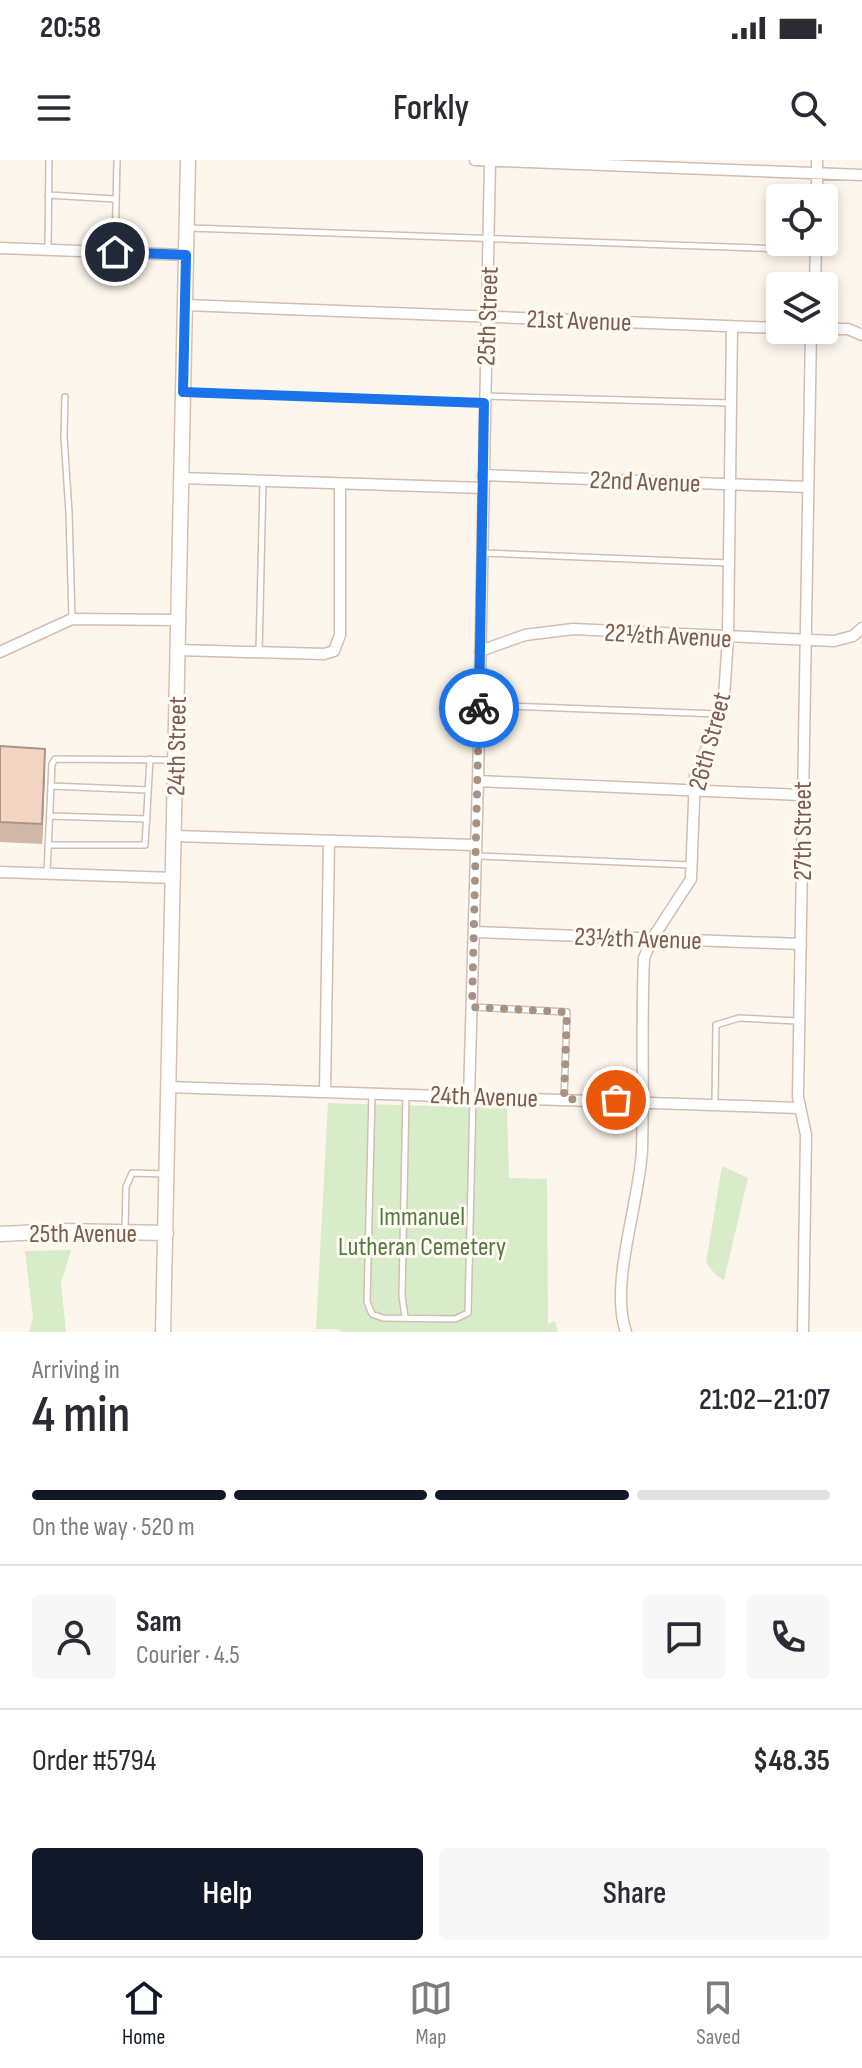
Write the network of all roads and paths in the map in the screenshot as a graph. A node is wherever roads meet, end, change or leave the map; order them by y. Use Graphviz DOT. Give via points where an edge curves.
graph roads {
  1 [pos="49,160"];
  2 [pos="117,160"];
  3 [pos="188,160"];
  4 [pos="475,160"];
  5 [pos="490,160"];
  6 [pos="817,160"];
  7 [pos="817,173"];
  8 [pos="862,175"];
  9 [pos="817,184"];
  10 [pos="48,195"];
  11 [pos="116,199"];
  12 [pos="187,228"];
  13 [pos="489,239"];
  14 [pos="766,245"];
  15 [pos="0,248"];
  16 [pos="48,250"];
  17 [pos="115,252"];
  18 [pos="186,255"];
  19 [pos="185,305"];
  20 [pos="486,317"];
  21 [pos="732,326"];
  22 [pos="766,327"];
  23 [pos="838,329"];
  24 [pos="862,335"];
  25 [pos="811,344"];
  26 [pos="183,392"];
  27 [pos="65,397"];
  28 [pos="484,400"];
  29 [pos="731,403"];
  30 [pos="483,475"];
  31 [pos="182,478"];
  32 [pos="263,481"];
  33 [pos="728,484"];
  34 [pos="340,485"];
  35 [pos="807,487"];
  36 [pos="483,488"];
  37 [pos="482,553"];
  38 [pos="728,563"];
  39 [pos="72,619"];
  40 [pos="179,620"];
  41 [pos="860,630"];
  42 [pos="728,638"];
  43 [pos="805,641"];
  44 [pos="178,650"];
  45 [pos="480,651"];
  46 [pos="0,652"];
  47 [pos="259,652"];
  48 [pos="479,705"];
  49 [pos="719,714"];
  50 [pos="150,759"];
  51 [pos="176,760"];
  52 [pos="478,781"];
  53 [pos="51,786"];
  54 [pos="148,790"];
  55 [pos="693,790"];
  56 [pos="801,795"];
  57 [pos="50,816"];
  58 [pos="147,819"];
  59 [pos="174,836"];
  60 [pos="329,841"];
  61 [pos="48,845"];
  62 [pos="475,851"];
  63 [pos="692,865"];
  64 [pos="0,872"];
  65 [pos="47,874"];
  66 [pos="173,878"];
  67 [pos="474,932"];
  68 [pos="652,939"];
  69 [pos="801,944"];
  70 [pos="472,1007"];
  71 [pos="799,1021"];
  72 [pos="169,1087"];
  73 [pos="325,1091"];
  74 [pos="372,1092"];
  75 [pos="406,1094"];
  76 [pos="471,1096"];
  77 [pos="564,1099"];
  78 [pos="642,1101"];
  79 [pos="715,1105"];
  80 [pos="800,1108"];
  81 [pos="167,1174"];
  82 [pos="125,1233"];
  83 [pos="166,1233"];
  84 [pos="0,1234"];
  85 [pos="405,1317"];
  86 [pos="163,1332"];
  87 [pos="626,1332"];
  88 [pos="803,1332"];
  1 -- 10 [label="lane"];
  2 -- 11 [label="lane"];
  3 -- 12 [label="street, 24th Street"];
  4 -- 5 [label="street"];
  5 -- 7 [label="street"];
  5 -- 13 [label="street, 25th Street"];
  6 -- 7 [label="street"];
  7 -- 8 [label="street"];
  7 -- 9 [label="street"];
  10 -- 11 [label="lane"];
  10 -- 16 [label="lane"];
  11 -- 17 [label="lane"];
  12 -- 13 [label="lane"];
  12 -- 18 [label="street, 24th Street"];
  13 -- 14 [label="lane"];
  13 -- 20 [label="street, 25th Street"];
  15 -- 16 [label="street"];
  16 -- 17 [label="street"];
  17 -- 18 [label="street"];
  18 -- 19 [label="street, 24th Street"];
  19 -- 20 [label="street, 21st Avenue"];
  19 -- 26 [label="street, 24th Street"];
  20 -- 21 [label="street, 21st Avenue"];
  20 -- 28 [label="street, 25th Street"];
  21 -- 22 [label="street, 21st Avenue"];
  21 -- 29 [label="street, 26th Street"];
  23 -- 24 [label="street"];
  25 -- 35 [label="street, 27th Street"];
  26 -- 28 [label="lane"];
  26 -- 31 [label="street, 24th Street"];
  27 -- 39 [label="lane"];
  28 -- 29 [label="lane"];
  28 -- 30 [label="street, 25th Street"];
  29 -- 33 [label="street, 26th Street"];
  30 -- 33 [label="street, 22nd Avenue"];
  30 -- 36 [label="street, 25th Street"];
  31 -- 32 [label="street"];
  31 -- 40 [label="street, 24th Street"];
  32 -- 34 [label="street"];
  32 -- 47 [label="lane"];
  33 -- 35 [label="street, 22nd Avenue"];
  33 -- 38 [label="street, 26th Street"];
  34 -- 36 [label="street"];
  34 -- 47 [label="street" via="337,647 324,654"];
  35 -- 43 [label="street, 27th Street"];
  36 -- 37 [label="street, 25th Street"];
  37 -- 38 [label="lane"];
  37 -- 45 [label="street, 25th Street"];
  38 -- 42 [label="street, 26th Street"];
  39 -- 40 [label="street"];
  39 -- 46 [label="street"];
  40 -- 44 [label="street, 24th Street"];
  41 -- 43 [label="street, 22½th Avenue" via="846,639"];
  42 -- 43 [label="street, 22½th Avenue"];
  42 -- 45 [label="street, 22½th Avenue" via="573,629 525,635"];
  42 -- 49 [label="street, 26th Street"];
  43 -- 56 [label="street, 27th Street"];
  44 -- 47 [label="street"];
  44 -- 51 [label="street, 24th Street"];
  45 -- 48 [label="street, 25th Street"];
  48 -- 49 [label="lane"];
  48 -- 52 [label="street, 25th Street"];
  49 -- 55 [label="street, 26th Street"];
  50 -- 51 [label="lane"];
  50 -- 53 [label="lane" via="58,758 52,764"];
  50 -- 54 [label="lane"];
  51 -- 59 [label="street, 24th Street"];
  52 -- 55 [label="street"];
  52 -- 62 [label="street, 25th Street"];
  53 -- 54 [label="lane"];
  53 -- 57 [label="lane"];
  54 -- 58 [label="lane"];
  55 -- 56 [label="street"];
  55 -- 63 [label="street, 26th Street"];
  56 -- 69 [label="street, 27th Street"];
  57 -- 58 [label="lane"];
  57 -- 61 [label="lane"];
  58 -- 61 [label="lane" via="146,842 141,846"];
  59 -- 60 [label="street"];
  59 -- 66 [label="street, 24th Street"];
  60 -- 62 [label="street"];
  60 -- 73 [label="street"];
  61 -- 65 [label="lane"];
  62 -- 63 [label="lane"];
  62 -- 67 [label="street, 25th Street"];
  63 -- 68 [label="street, 26th Street" via="687,888"];
  64 -- 65 [label="street"];
  65 -- 66 [label="street"];
  66 -- 72 [label="street, 24th Street"];
  67 -- 68 [label="street, 23½th Avenue"];
  67 -- 70 [label="street, 25th Street"];
  68 -- 69 [label="street, 23½th Avenue"];
  68 -- 78 [label="street, 26th Street" via="644,958"];
  69 -- 71 [label="street, 27th Street"];
  70 -- 76 [label="street, 25th Street"];
  70 -- 77 [label="lane" via="567,1012"];
  71 -- 79 [label="lane" via="739,1018 716,1025"];
  71 -- 80 [label="street, 27th Street"];
  72 -- 73 [label="street, 24th Avenue"];
  72 -- 81 [label="street, 24th Street"];
  73 -- 74 [label="street, 24th Avenue"];
  74 -- 75 [label="street, 24th Avenue"];
  74 -- 85 [label="lane" via="367,1302 377,1317"];
  75 -- 76 [label="street, 24th Avenue"];
  75 -- 85 [label="lane"];
  76 -- 77 [label="street, 24th Avenue"];
  76 -- 85 [label="lane" via="470,1307 455,1319"];
  77 -- 78 [label="street, 24th Avenue"];
  78 -- 79 [label="street, 24th Avenue"];
  78 -- 87 [label="street, 26th Street" via="642,1152 623,1285"];
  79 -- 80 [label="street, 24th Avenue"];
  80 -- 88 [label="street, 27th Street" via="806,1135"];
  81 -- 82 [label="lane" via="132,1173 126,1187"];
  81 -- 83 [label="street, 24th Street"];
  82 -- 83 [label="street, 25th Avenue"];
  82 -- 84 [label="street, 25th Avenue"];
  83 -- 86 [label="street, 24th Street"];
}
